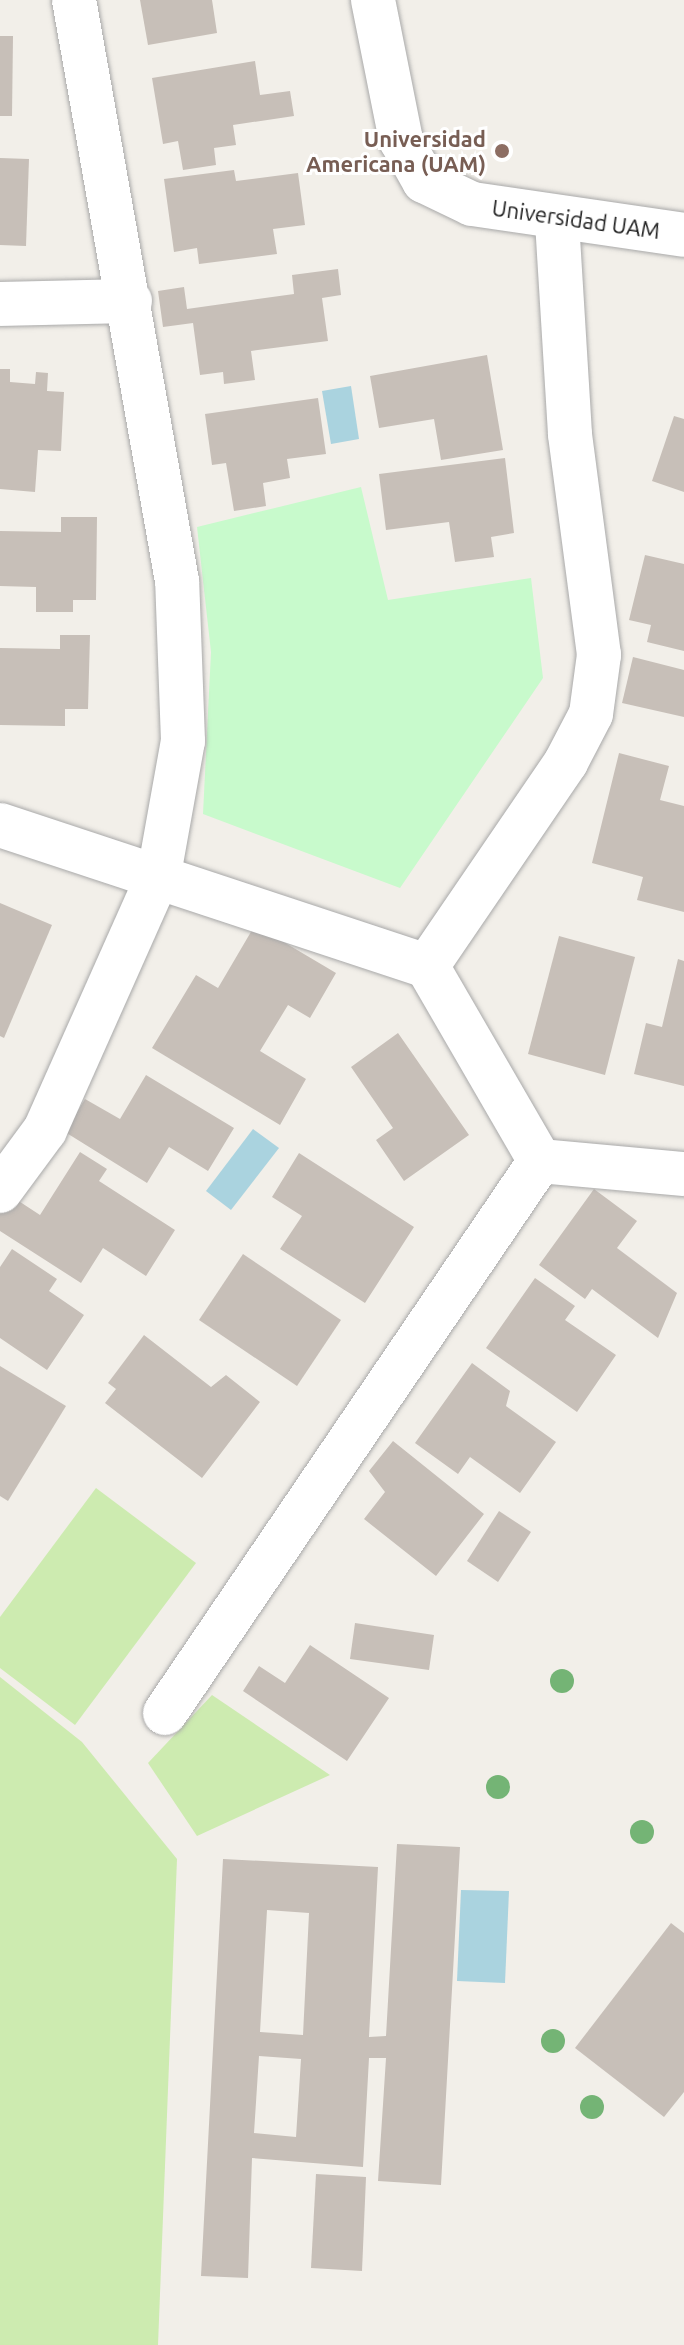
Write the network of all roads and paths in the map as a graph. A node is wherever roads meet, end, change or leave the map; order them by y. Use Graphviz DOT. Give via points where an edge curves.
graph roads {
  1 [pos="74,0"];
  2 [pos="379,3"];
  3 [pos="557,220"];
  4 [pos="684,235"];
  5 [pos="130,301"];
  6 [pos="0,304"];
  7 [pos="0,825"];
  8 [pos="159,874"];
  9 [pos="427,966"];
  10 [pos="540,1161"];
  11 [pos="684,1174"];
  12 [pos="0,1191"];
  13 [pos="165,1713"];
  1 -- 5 [label="street"];
  2 -- 3 [label="street, Universidad UAM" via="401,140 424,181 472,204"];
  3 -- 4 [label="street, Universidad UAM"];
  3 -- 9 [label="street" via="570,434 599,655 591,714 566,762"];
  5 -- 6 [label="street"];
  5 -- 8 [label="street" via="177,581 183,741"];
  7 -- 8 [label="street"];
  8 -- 9 [label="street"];
  8 -- 12 [label="street" via="45,1130"];
  9 -- 10 [label="street"];
  10 -- 11 [label="street"];
  10 -- 13 [label="street"];
}
